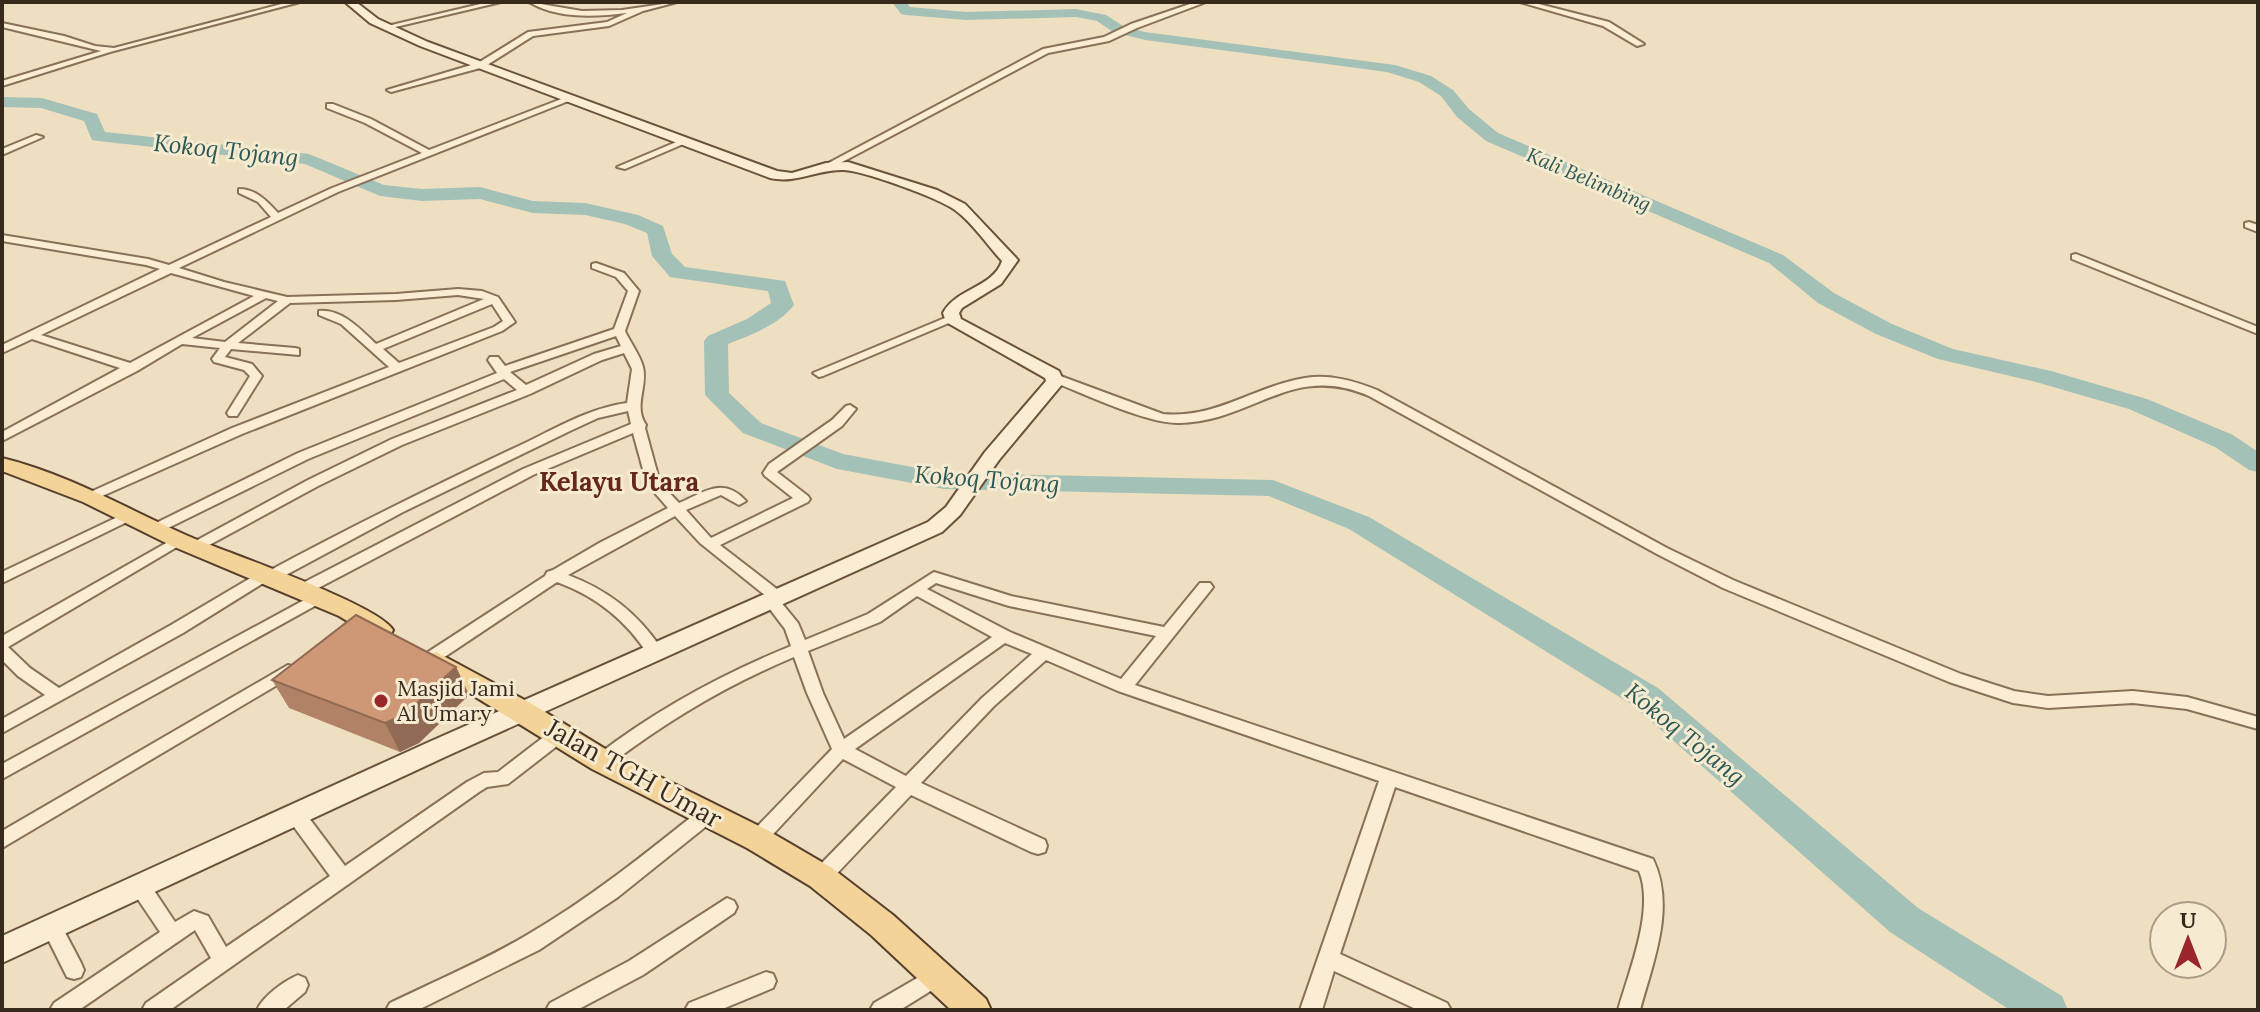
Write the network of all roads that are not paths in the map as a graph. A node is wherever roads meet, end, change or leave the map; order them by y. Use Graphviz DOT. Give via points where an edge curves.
graph roads {
  1 [pos="297,2"];
  2 [pos="350,2"];
  3 [pos="498,2"];
  4 [pos="532,2"];
  5 [pos="674,2"];
  6 [pos="1203,2"];
  7 [pos="1523,2"];
  8 [pos="643,8"];
  9 [pos="2,25"];
  10 [pos="387,27"];
  11 [pos="1640,44"];
  12 [pos="114,50"];
  13 [pos="481,65"];
  14 [pos="2,84"];
  15 [pos="391,90"];
  16 [pos="567,100"];
  17 [pos="330,106"];
  18 [pos="39,137"];
  19 [pos="684,142"];
  20 [pos="2,152"];
  21 [pos="426,152"];
  22 [pos="622,167"];
  23 [pos="826,167"];
  24 [pos="242,191"];
  25 [pos="276,217"];
  26 [pos="2,238"];
  27 [pos="2076,257"];
  28 [pos="596,266"];
  29 [pos="170,271"];
  30 [pos="262,296"];
  31 [pos="494,299"];
  32 [pos="287,300"];
  33 [pos="323,313"];
  34 [pos="952,318"];
  35 [pos="619,331"];
  36 [pos="2258,331"];
  37 [pos="31,335"];
  38 [pos="182,341"];
  39 [pos="228,345"];
  40 [pos="376,348"];
  41 [pos="627,348"];
  42 [pos="2,349"];
  43 [pos="295,352"];
  44 [pos="133,368"];
  45 [pos="397,368"];
  46 [pos="500,368"];
  47 [pos="819,373"];
  48 [pos="1055,378"];
  49 [pos="526,391"];
  50 [pos="633,406"];
  51 [pos="850,409"];
  52 [pos="233,413"];
  53 [pos="640,425"];
  54 [pos="2,437"];
  55 [pos="2,464"];
  56 [pos="91,497"];
  57 [pos="739,501"];
  58 [pos="676,509"];
  59 [pos="128,516"];
  60 [pos="155,529"];
  61 [pos="187,544"];
  62 [pos="710,544"];
  63 [pos="552,575"];
  64 [pos="266,577"];
  65 [pos="2,578"];
  66 [pos="1205,587"];
  67 [pos="917,590"];
  68 [pos="308,594"];
  69 [pos="774,599"];
  70 [pos="1168,633"];
  71 [pos="1004,636"];
  72 [pos="2,643"];
  73 [pos="799,648"];
  74 [pos="2,651"];
  75 [pos="655,652"];
  76 [pos="1043,654"];
  77 [pos="309,658"];
  78 [pos="431,658"];
  79 [pos="1124,687"];
  80 [pos="59,696"];
  81 [pos="523,711"];
  82 [pos="2258,723"];
  83 [pos="2,727"];
  84 [pos="560,734"];
  85 [pos="841,750"];
  86 [pos="602,761"];
  87 [pos="2,772"];
  88 [pos="1389,777"];
  89 [pos="908,784"];
  90 [pos="296,815"];
  91 [pos="707,815"];
  92 [pos="757,839"];
  93 [pos="2,840"];
  94 [pos="1038,846"];
  95 [pos="821,877"];
  96 [pos="343,878"];
  97 [pos="140,886"];
  98 [pos="727,907"];
  99 [pos="52,927"];
  100 [pos="172,933"];
  101 [pos="2,950"];
  102 [pos="1327,958"];
  103 [pos="224,962"];
  104 [pos="74,970"];
  105 [pos="938,975"];
  106 [pos="766,981"];
  107 [pos="298,985"];
  108 [pos="61,1010"];
  109 [pos="153,1010"];
  110 [pos="268,1010"];
  111 [pos="397,1010"];
  112 [pos="557,1010"];
  113 [pos="696,1010"];
  114 [pos="881,1010"];
  115 [pos="974,1010"];
  116 [pos="1311,1010"];
  117 [pos="1440,1010"];
  118 [pos="1629,1010"];
  1 -- 12 [label="street"];
  2 -- 10 [label="street"];
  3 -- 10 [label="street"];
  4 -- 8 [label="street" via="574,12"];
  5 -- 8 [label="street"];
  6 -- 23 [label="street" via="1099,41 1064,45 1036,56"];
  7 -- 11 [label="street" via="1620,29"];
  8 -- 13 [label="street" via="609,24 531,34"];
  9 -- 12 [label="street"];
  10 -- 13 [label="street"];
  12 -- 14 [label="street"];
  13 -- 15 [label="street"];
  13 -- 16 [label="street"];
  16 -- 19 [label="street"];
  16 -- 21 [label="street"];
  17 -- 21 [label="street"];
  18 -- 20 [label="street"];
  19 -- 22 [label="street"];
  19 -- 23 [label="street" via="781,177"];
  21 -- 25 [label="street"];
  23 -- 34 [label="street" via="848,166 946,199 1008,256 1007,270 955,305"];
  24 -- 25 [label="street" via="261,200"];
  25 -- 29 [label="street"];
  26 -- 29 [label="street" via="148,262"];
  27 -- 36 [label="street"];
  28 -- 35 [label="street" via="620,275 634,291"];
  29 -- 30 [label="street"];
  29 -- 37 [label="street"];
  30 -- 32 [label="street"];
  30 -- 38 [label="street"];
  31 -- 32 [label="street" via="458,292"];
  31 -- 40 [label="street"];
  31 -- 45 [label="street" via="509,322 505,327"];
  32 -- 39 [label="street"];
  33 -- 40 [label="street" via="345,322"];
  34 -- 47 [label="street"];
  34 -- 48 [label="street"];
  35 -- 41 [label="street"];
  35 -- 46 [label="street"];
  37 -- 42 [label="street"];
  37 -- 44 [label="street"];
  38 -- 39 [label="street"];
  38 -- 44 [label="street"];
  39 -- 43 [label="street"];
  39 -- 52 [label="street" via="219,360 248,367 256,376"];
  40 -- 45 [label="street"];
  41 -- 49 [label="street"];
  41 -- 50 [label="street" via="638,369"];
  44 -- 54 [label="street"];
  45 -- 56 [label="street" via="237,431"];
  46 -- 49 [label="street"];
  46 -- 60 [label="street"];
  48 -- 69 [label="street" via="947,518"];
  48 -- 82 [label="street" via="1178,421 1309,380 1343,381 1715,577 1955,678 2013,697 2048,702 2133,697 2187,703"];
  49 -- 61 [label="street" via="363,458"];
  50 -- 53 [label="street"];
  50 -- 64 [label="street" via="607,412 498,460"];
  51 -- 62 [label="street" via="770,473 803,499"];
  53 -- 58 [label="street" via="649,472"];
  53 -- 68 [label="street" via="528,472"];
  55 -- 56 [label="main road, Jalan TGH Umar"];
  56 -- 59 [label="main road, Jalan TGH Umar"];
  57 -- 58 [label="street" via="723,491"];
  58 -- 62 [label="street"];
  58 -- 63 [label="street"];
  59 -- 60 [label="main road, Jalan TGH Umar"];
  59 -- 65 [label="street"];
  60 -- 61 [label="main road, Jalan TGH Umar"];
  61 -- 64 [label="main road, Jalan TGH Umar"];
  61 -- 72 [label="street"];
  62 -- 69 [label="street"];
  63 -- 75 [label="street" via="629,615"];
  63 -- 78 [label="street"];
  64 -- 68 [label="main road, Jalan TGH Umar"];
  64 -- 80 [label="street"];
  66 -- 70 [label="street"];
  67 -- 70 [label="street" via="938,577 1009,601"];
  67 -- 71 [label="street"];
  67 -- 73 [label="street" via="874,618"];
  68 -- 78 [label="main road, Jalan TGH Umar"];
  68 -- 87 [label="street"];
  69 -- 73 [label="street"];
  69 -- 75 [label="street"];
  70 -- 79 [label="street"];
  71 -- 76 [label="street"];
  71 -- 85 [label="street"];
  73 -- 85 [label="street"];
  73 -- 86 [label="street" via="680,706"];
  74 -- 80 [label="street"];
  75 -- 81 [label="street"];
  76 -- 79 [label="street"];
  76 -- 89 [label="street"];
  77 -- 93 [label="street"];
  78 -- 81 [label="main road, Jalan TGH Umar"];
  79 -- 88 [label="street"];
  80 -- 83 [label="street"];
  81 -- 84 [label="main road, Jalan TGH Umar"];
  81 -- 90 [label="street"];
  84 -- 86 [label="main road, Jalan TGH Umar"];
  84 -- 96 [label="street" via="506,776 479,783"];
  85 -- 89 [label="street"];
  85 -- 92 [label="street"];
  86 -- 91 [label="main road, Jalan TGH Umar"];
  88 -- 102 [label="street"];
  88 -- 118 [label="street" via="1646,865 1654,879 1653,909"];
  89 -- 94 [label="street"];
  89 -- 95 [label="street"];
  90 -- 96 [label="street"];
  90 -- 97 [label="street"];
  91 -- 92 [label="main road, Jalan TGH Umar"];
  91 -- 111 [label="street" via="550,933"];
  92 -- 95 [label="main road, Jalan TGH Umar"];
  95 -- 105 [label="main road, Jalan TGH Umar"];
  96 -- 103 [label="street"];
  97 -- 99 [label="street"];
  97 -- 100 [label="street"];
  98 -- 112 [label="street" via="636,968"];
  99 -- 101 [label="street"];
  99 -- 104 [label="street"];
  100 -- 103 [label="street" via="189,922 201,922"];
  100 -- 108 [label="street"];
  102 -- 116 [label="street"];
  102 -- 117 [label="street"];
  103 -- 109 [label="street"];
  105 -- 114 [label="street"];
  105 -- 115 [label="main road, Jalan TGH Umar"];
  106 -- 113 [label="street"];
  107 -- 110 [label="street"];
}
